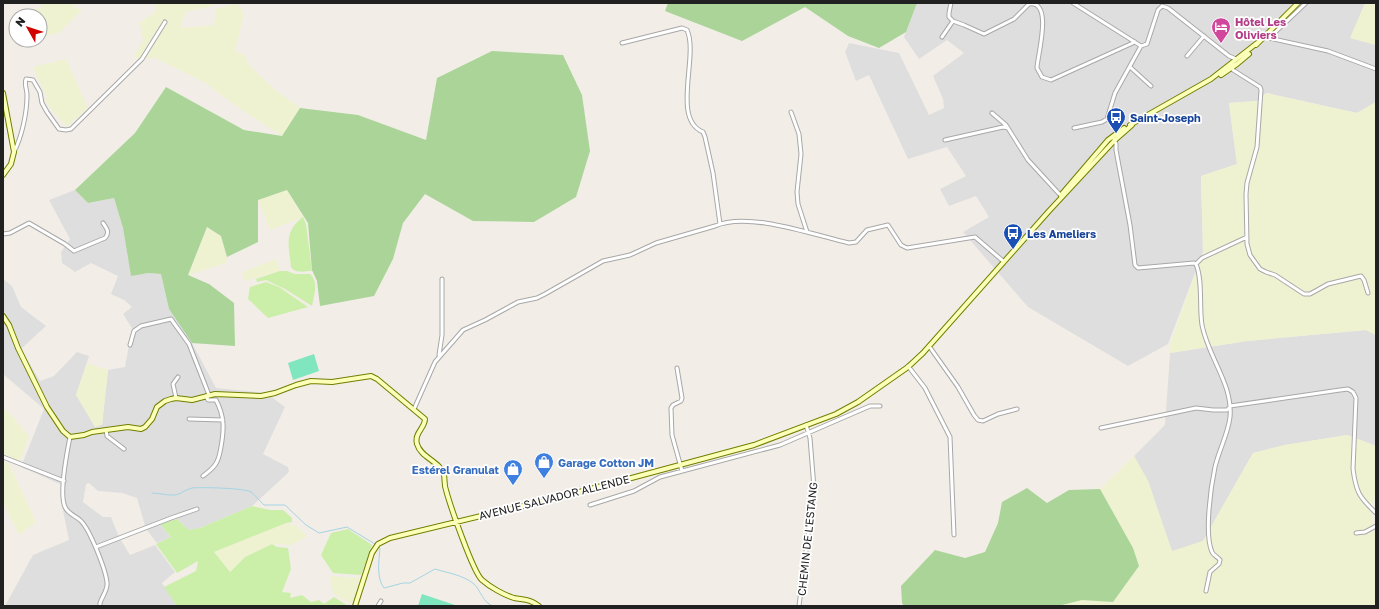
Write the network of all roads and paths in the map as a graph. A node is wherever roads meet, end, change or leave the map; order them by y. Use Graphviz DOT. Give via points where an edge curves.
graph roads {
  1 [pos="951,3"];
  2 [pos="1032,3"];
  3 [pos="1073,3"];
  4 [pos="1298,3"];
  5 [pos="1306,3"];
  6 [pos="1161,5"];
  7 [pos="953,21"];
  8 [pos="165,22"];
  9 [pos="942,36"];
  10 [pos="1204,36"];
  11 [pos="1267,37"];
  12 [pos="1135,42"];
  13 [pos="622,43"];
  14 [pos="1141,46"];
  15 [pos="1187,56"];
  16 [pos="1229,56"];
  17 [pos="1235,64"];
  18 [pos="1130,67"];
  19 [pos="1376,69"];
  20 [pos="1211,79"];
  21 [pos="1151,86"];
  22 [pos="3,93"];
  23 [pos="790,112"];
  24 [pos="992,113"];
  25 [pos="1132,125"];
  26 [pos="1008,128"];
  27 [pos="1074,128"];
  28 [pos="1122,130"];
  29 [pos="945,140"];
  30 [pos="1115,140"];
  31 [pos="14,152"];
  32 [pos="3,175"];
  33 [pos="1061,197"];
  34 [pos="103,223"];
  35 [pos="720,224"];
  36 [pos="807,232"];
  37 [pos="3,234"];
  38 [pos="1246,237"];
  39 [pos="1003,261"];
  40 [pos="1196,264"];
  41 [pos="442,279"];
  42 [pos="1368,293"];
  43 [pos="3,316"];
  44 [pos="130,345"];
  45 [pos="929,346"];
  46 [pos="439,357"];
  47 [pos="908,366"];
  48 [pos="677,368"];
  49 [pos="178,377"];
  50 [pos="207,396"];
  51 [pos="176,398"];
  52 [pos="880,406"];
  53 [pos="1230,407"];
  54 [pos="414,409"];
  55 [pos="1017,409"];
  56 [pos="189,419"];
  57 [pos="223,420"];
  58 [pos="806,425"];
  59 [pos="1101,428"];
  60 [pos="106,430"];
  61 [pos="809,433"];
  62 [pos="70,437"];
  63 [pos="124,449"];
  64 [pos="3,457"];
  65 [pos="681,465"];
  66 [pos="682,471"];
  67 [pos="203,476"];
  68 [pos="64,481"];
  69 [pos="590,505"];
  70 [pos="197,509"];
  71 [pos="1376,512"];
  72 [pos="455,516"];
  73 [pos="470,518"];
  74 [pos="457,522"];
  75 [pos="1376,526"];
  76 [pos="1356,533"];
  77 [pos="954,536"];
  78 [pos="96,547"];
  79 [pos="1206,591"];
  80 [pos="381,601"];
  81 [pos="100,606"];
  82 [pos="355,606"];
  83 [pos="378,606"];
  84 [pos="539,606"];
  85 [pos="799,606"];
  1 -- 7 [label="street" via="949,17"];
  2 -- 7 [label="street" via="1014,19 987,34"];
  2 -- 12 [label="street" via="1039,8 1043,20 1037,68 1039,74 1047,79 1055,80"];
  3 -- 12 [label="street"];
  4 -- 11 [label="main road, AVENUE SALVADOR ALLENDE"];
  5 -- 11 [label="street"];
  6 -- 10 [label="street"];
  6 -- 14 [label="street" via="1147,44"];
  7 -- 9 [label="street"];
  8 -- 31 [label="street" via="142,58 71,129 59,129 42,103 40,92 33,80 26,79 23,130"];
  10 -- 15 [label="street"];
  10 -- 16 [label="street"];
  11 -- 17 [label="main road, AVENUE SALVADOR ALLENDE"];
  11 -- 19 [label="street" via="1328,50"];
  12 -- 14 [label="street"];
  13 -- 35 [label="street" via="682,28 688,30 690,55 687,104 692,124 703,132 705,137"];
  14 -- 18 [label="street"];
  16 -- 17 [label="street"];
  16 -- 17 [label="street"];
  17 -- 20 [label="main road, AVENUE SALVADOR ALLENDE"];
  17 -- 20 [label="main road, AVENUE SALVADOR ALLENDE"];
  17 -- 38 [label="street" via="1233,70 1261,90 1257,147 1247,183"];
  18 -- 21 [label="street"];
  18 -- 27 [label="street" via="1115,93 1107,119"];
  20 -- 25 [label="main road, AVENUE SALVADOR ALLENDE"];
  22 -- 31 [label="main road"];
  23 -- 36 [label="street" via="800,134 801,154 797,192"];
  24 -- 26 [label="street"];
  25 -- 28 [label="main road, AVENUE SALVADOR ALLENDE"];
  25 -- 30 [label="main road, AVENUE SALVADOR ALLENDE"];
  26 -- 29 [label="street"];
  26 -- 33 [label="street" via="1028,160"];
  28 -- 30 [label="street"];
  28 -- 33 [label="main road, AVENUE SALVADOR ALLENDE" via="1108,140"];
  30 -- 33 [label="main road, AVENUE SALVADOR ALLENDE"];
  30 -- 40 [label="street" via="1135,265 1138,268"];
  31 -- 32 [label="main road" via="11,164"];
  33 -- 39 [label="main road, AVENUE SALVADOR ALLENDE"];
  34 -- 37 [label="street" via="108,230 105,238 74,251 29,222 10,233"];
  35 -- 36 [label="street" via="752,222"];
  35 -- 46 [label="street" via="656,243 630,255 603,261 537,298 518,302 463,330"];
  36 -- 39 [label="street" via="853,243 867,230 888,225 901,245 907,248 975,237"];
  38 -- 40 [label="street" via="1202,258"];
  38 -- 42 [label="street" via="1250,255 1260,268 1302,293 1310,294 1328,284 1361,276"];
  39 -- 45 [label="main road, AVENUE SALVADOR ALLENDE"];
  40 -- 53 [label="street" via="1202,324 1226,385"];
  41 -- 46 [label="street" via="442,335"];
  43 -- 62 [label="main road" via="47,407"];
  44 -- 50 [label="street" via="134,331 141,326 171,320 189,344"];
  45 -- 47 [label="main road, AVENUE SALVADOR ALLENDE"];
  45 -- 55 [label="street" via="978,420 983,421"];
  46 -- 54 [label="street"];
  47 -- 58 [label="main road, AVENUE SALVADOR ALLENDE" via="858,402 836,414"];
  47 -- 77 [label="street" via="925,388 950,437"];
  48 -- 65 [label="street" via="682,398 671,408 672,434"];
  49 -- 51 [label="street" via="173,384"];
  50 -- 51 [label="main road" via="192,400"];
  50 -- 54 [label="main road" via="261,396 304,383 371,376"];
  50 -- 57 [label="street" via="208,400 216,400"];
  51 -- 60 [label="main road" via="157,406 152,419 141,429 128,427"];
  52 -- 61 [label="street" via="870,406"];
  53 -- 59 [label="street" via="1227,410 1196,408"];
  53 -- 71 [label="street" via="1340,390 1353,392 1356,398 1354,480 1359,495"];
  53 -- 79 [label="street" via="1230,418 1215,466 1208,529 1212,553 1220,560 1210,572"];
  54 -- 72 [label="main road" via="425,421 417,435 417,445 443,473"];
  56 -- 57 [label="street"];
  57 -- 67 [label="street" via="224,431 219,456 215,465"];
  58 -- 61 [label="street, CHEMIN DE L'ESTANG"];
  58 -- 65 [label="main road, AVENUE SALVADOR ALLENDE" via="754,445"];
  60 -- 62 [label="main road"];
  60 -- 63 [label="street" via="107,436"];
  61 -- 66 [label="street" via="780,445"];
  61 -- 85 [label="street, CHEMIN DE L'ESTANG" via="814,488"];
  62 -- 68 [label="street"];
  64 -- 68 [label="street"];
  65 -- 66 [label="street"];
  65 -- 73 [label="main road, AVENUE SALVADOR ALLENDE"];
  66 -- 69 [label="street" via="660,477 634,491"];
  68 -- 78 [label="street" via="65,507 82,522"];
  70 -- 78 [label="street"];
  72 -- 73 [label="main road"];
  72 -- 74 [label="main road"];
  73 -- 74 [label="main road, AVENUE SALVADOR ALLENDE"];
  74 -- 82 [label="main road, AVENUE SALVADOR ALLENDE" via="390,538 377,546 372,553"];
  74 -- 84 [label="main road" via="480,578 511,597 527,599"];
  75 -- 76 [label="street" via="1365,532"];
  78 -- 81 [label="street" via="108,584"];
  80 -- 83 [label="street"];
}
